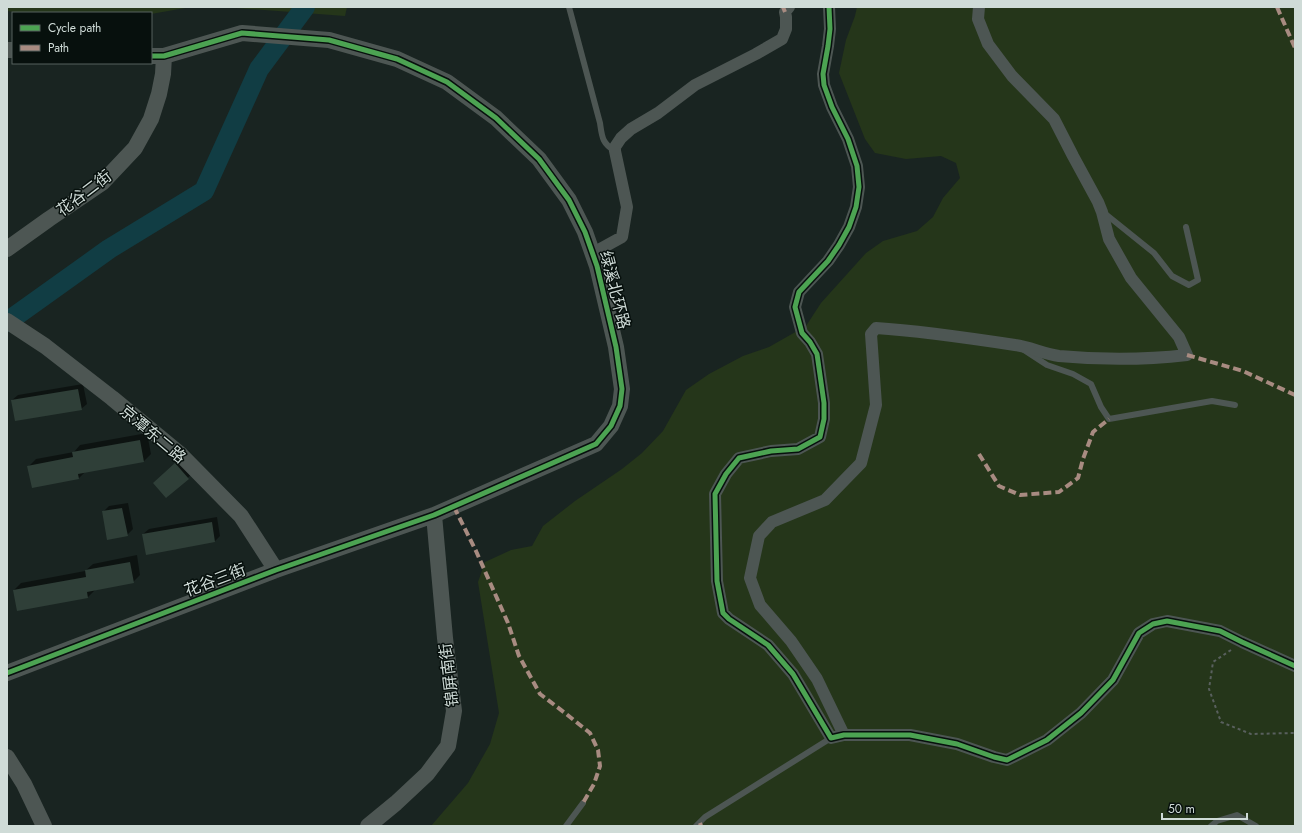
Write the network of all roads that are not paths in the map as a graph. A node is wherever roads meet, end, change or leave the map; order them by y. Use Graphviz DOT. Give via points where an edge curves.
graph roads {
  1 [pos="569,7"];
  2 [pos="789,7"];
  3 [pos="829,7"];
  4 [pos="979,7"];
  5 [pos="158,56"];
  6 [pos="615,151"];
  7 [pos="1102,211"];
  8 [pos="1186,228"];
  9 [pos="7,249"];
  10 [pos="593,253"];
  11 [pos="7,321"];
  12 [pos="1016,345"];
  13 [pos="1234,405"];
  14 [pos="434,516"];
  15 [pos="276,570"];
  16 [pos="1295,666"];
  17 [pos="7,673"];
  18 [pos="844,735"];
  19 [pos="831,738"];
  20 [pos="7,757"];
  21 [pos="583,803"];
  22 [pos="44,826"];
  23 [pos="368,826"];
  24 [pos="566,826"];
  25 [pos="696,826"];
  26 [pos="1211,826"];
  27 [pos="1256,826"];
  1 -- 6 [label="lane" via="603,141"];
  2 -- 6 [label="street" via="785,12 786,29 782,39 695,85 658,113 631,129 621,138"];
  3 -- 19 [label="street" via="830,29 823,74 824,85 848,139 857,166 859,187 856,207 839,245 799,292 794,307 802,333 817,354 824,402 820,437 798,449 770,451 739,458 726,474 716,494 717,581 723,613 768,645 783,662 793,674"];
  4 -- 7 [label="street" via="978,19 988,44 1012,76 1054,118"];
  5 -- 9 [label="street, 花谷二街" via="163,74 159,94 151,119 135,148 102,183"];
  5 -- 10 [label="street, 绿溪北环路" via="242,33 329,40 396,59 426,72 447,82 496,118 539,159 569,200"];
  6 -- 10 [label="street" via="627,207 622,237"];
  7 -- 8 [label="lane" via="1154,253 1172,276 1189,285 1198,280"];
  7 -- 12 [label="street" via="1109,239 1131,278 1180,337 1187,355 1111,360 1057,355"];
  10 -- 14 [label="street, 绿溪北环路" via="616,347 622,389 620,406 611,426 596,444"];
  11 -- 15 [label="street, 京潭东二路" via="45,346 181,455 241,516"];
  12 -- 13 [label="lane" via="1047,365 1073,374 1091,384 1109,419 1212,401"];
  12 -- 18 [label="street" via="876,328 871,334 876,405 861,463 825,500 772,522 759,536 750,578 760,606 791,641 817,679"];
  14 -- 15 [label="street, 花谷三街"];
  14 -- 23 [label="street, 锦屏南街" via="454,711 448,746 427,774 396,804"];
  15 -- 17 [label="street, 花谷三街"];
  16 -- 18 [label="street" via="1220,631 1167,621 1153,624 1139,633 1113,680 1081,713 1046,740 1007,760 994,758 957,744 910,735"];
  18 -- 19 [label="street"];
  19 -- 25 [label="lane" via="705,817"];
  20 -- 22 [label="street" via="24,784"];
  21 -- 24 [label="lane"];
  26 -- 27 [label="lane" via="1217,821 1237,815"];
}
